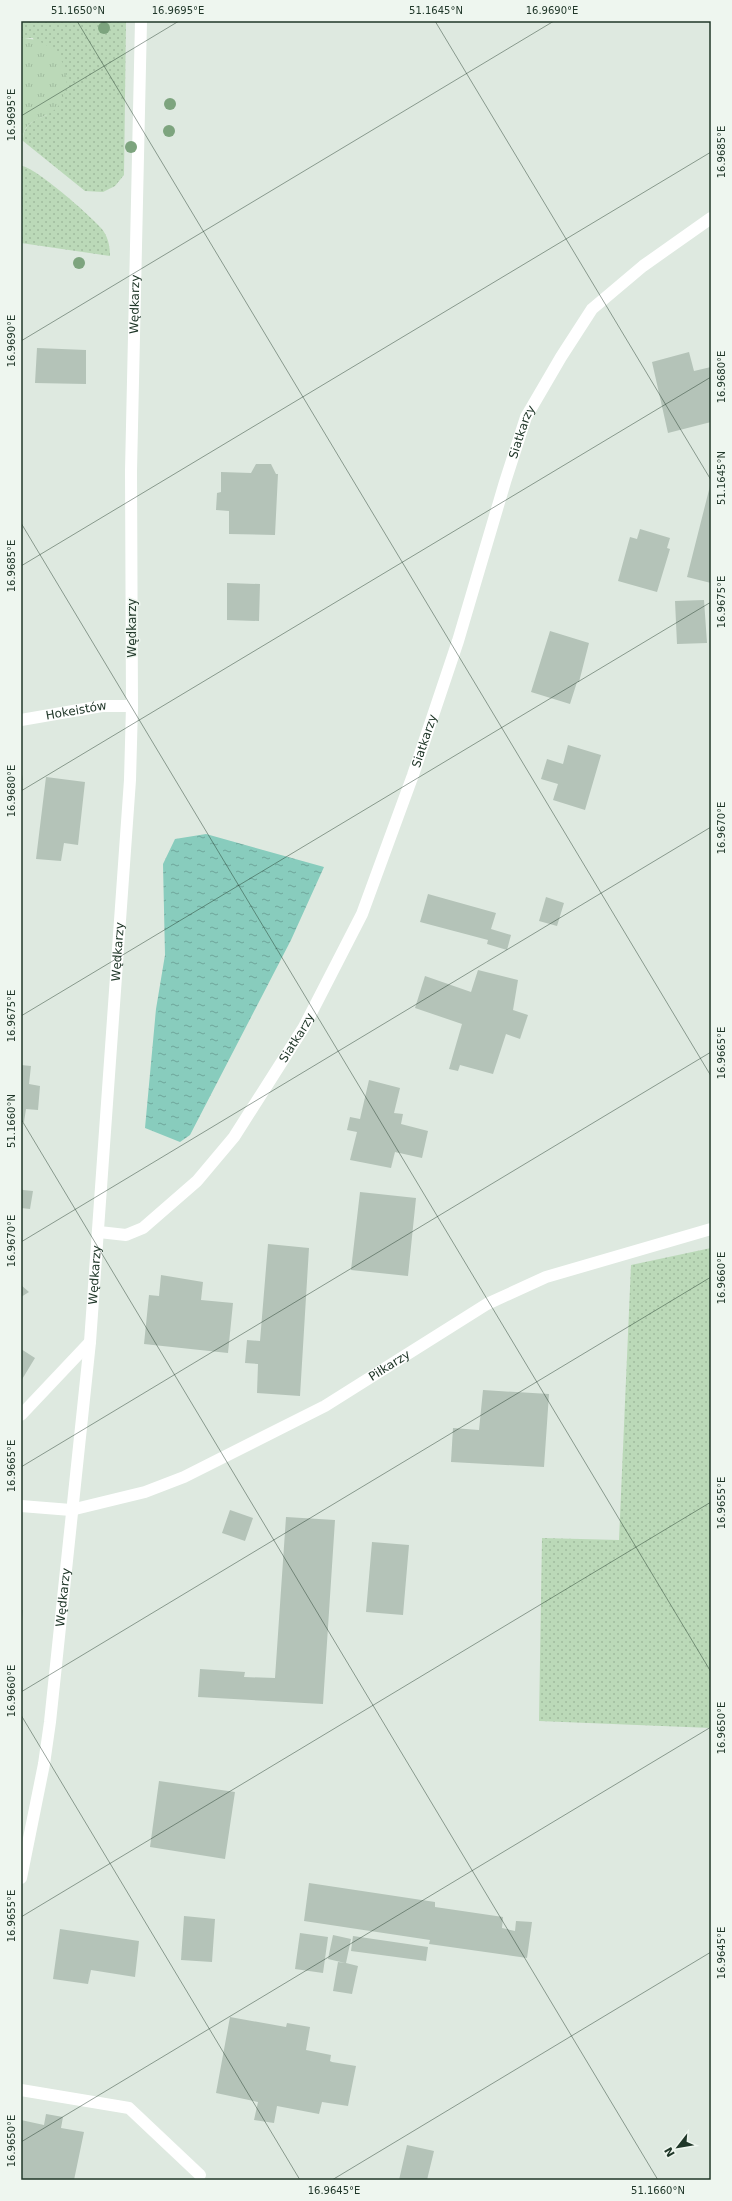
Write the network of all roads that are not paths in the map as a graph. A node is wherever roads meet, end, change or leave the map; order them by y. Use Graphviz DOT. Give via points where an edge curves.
graph roads {
  1 [pos="141,21"];
  2 [pos="711,218"];
  3 [pos="132,706"];
  4 [pos="21,720"];
  5 [pos="711,1229"];
  6 [pos="99,1232"];
  7 [pos="90,1342"];
  8 [pos="21,1415"];
  9 [pos="21,1506"];
  10 [pos="71,1510"];
  11 [pos="21,1878"];
  12 [pos="21,2090"];
  13 [pos="200,2174"];
  1 -- 3 [label="street, Wędkarzy" via="132,447"];
  2 -- 6 [label="street, Siatkarzy" via="643,266 592,308 526,417 458,641 413,775 362,914 304,1027 234,1137 196,1181 143,1228 126,1235"];
  3 -- 4 [label="street, Hokeistów" via="102,706"];
  3 -- 6 [label="street, Wędkarzy" via="130,780"];
  5 -- 10 [label="street, Piłkarzy" via="546,1277 487,1304 325,1406 184,1477 146,1492"];
  6 -- 7 [label="street, Wędkarzy"];
  7 -- 8 [label="street"];
  7 -- 10 [label="street, Wędkarzy"];
  9 -- 10 [label="street, Piłkarzy"];
  10 -- 11 [label="street, Wędkarzy" via="65,1592 50,1722"];
  12 -- 13 [label="street" via="129,2108"];
}
